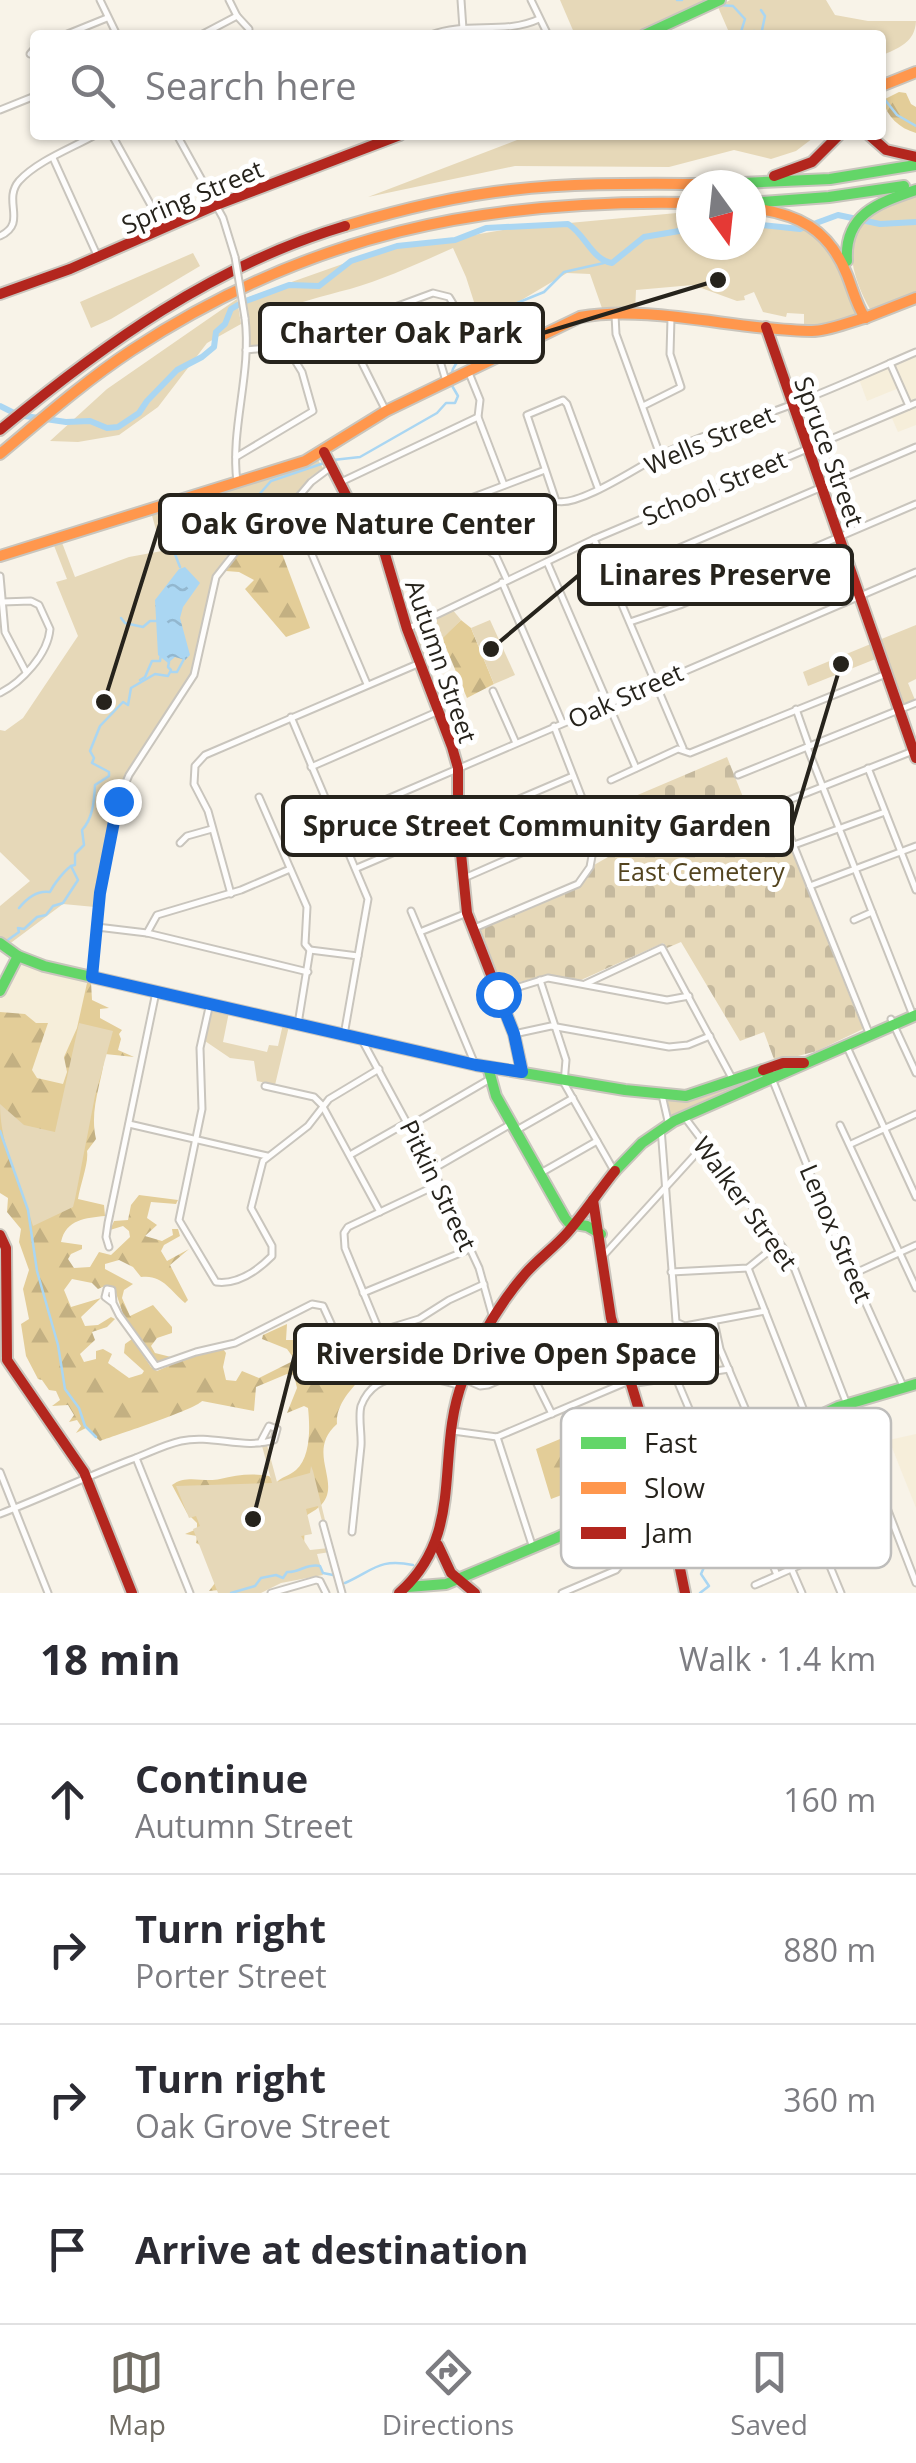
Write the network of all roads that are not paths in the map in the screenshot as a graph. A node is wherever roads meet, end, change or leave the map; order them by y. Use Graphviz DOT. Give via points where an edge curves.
graph roads {
  1 [pos="100,0"];
  2 [pos="229,0"];
  3 [pos="462,0"];
  4 [pos="531,0"];
  5 [pos="720,0"];
  6 [pos="237,16"];
  7 [pos="107,18"];
  8 [pos="539,19"];
  9 [pos="249,29"];
  10 [pos="463,29"];
  11 [pos="77,30"];
  12 [pos="114,30"];
  13 [pos="210,30"];
  14 [pos="458,30"];
  15 [pos="545,30"];
  16 [pos="655,30"];
  17 [pos="916,69"];
  18 [pos="886,81"];
  19 [pos="886,82"];
  20 [pos="916,83"];
  21 [pos="30,98"];
  22 [pos="0,110"];
  23 [pos="87,140"];
  24 [pos="115,140"];
  25 [pos="181,140"];
  26 [pos="387,140"];
  27 [pos="834,140"];
  28 [pos="875,140"];
  29 [pos="916,157"];
  30 [pos="53,158"];
  31 [pos="916,165"];
  32 [pos="669,184"];
  33 [pos="916,187"];
  34 [pos="676,203"];
  35 [pos="766,203"];
  36 [pos="216,204"];
  37 [pos="766,208"];
  38 [pos="164,230"];
  39 [pos="0,236"];
  40 [pos="98,258"];
  41 [pos="0,294"];
  42 [pos="916,298"];
  43 [pos="615,314"];
  44 [pos="671,318"];
  45 [pos="865,318"];
  46 [pos="766,327"];
  47 [pos="246,350"];
  48 [pos="916,352"];
  49 [pos="890,363"];
  50 [pos="468,370"];
  51 [pos="446,381"];
  52 [pos="792,404"];
  53 [pos="912,405"];
  54 [pos="643,406"];
  55 [pos="386,411"];
  56 [pos="478,417"];
  57 [pos="1,427"];
  58 [pos="30,432"];
  59 [pos="808,447"];
  60 [pos="916,447"];
  61 [pos="324,452"];
  62 [pos="0,454"];
  63 [pos="660,456"];
  64 [pos="236,457"];
  65 [pos="0,462"];
  66 [pos="332,466"];
  67 [pos="545,470"];
  68 [pos="237,482"];
  69 [pos="341,482"];
  70 [pos="504,485"];
  71 [pos="822,487"];
  72 [pos="598,488"];
  73 [pos="466,499"];
  74 [pos="916,504"];
  75 [pos="376,534"];
  76 [pos="840,537"];
  77 [pos="594,539"];
  78 [pos="308,545"];
  79 [pos="0,556"];
  80 [pos="547,562"];
  81 [pos="916,572"];
  82 [pos="0,576"];
  83 [pos="611,578"];
  84 [pos="504,581"];
  85 [pos="860,596"];
  86 [pos="2,602"];
  87 [pos="630,622"];
  88 [pos="406,629"];
  89 [pos="420,663"];
  90 [pos="26,672"];
  91 [pos="886,674"];
  92 [pos="656,681"];
  93 [pos="367,684"];
  94 [pos="493,692"];
  95 [pos="0,693"];
  96 [pos="609,702"];
  97 [pos="916,703"];
  98 [pos="796,708"];
  99 [pos="900,710"];
  100 [pos="439,711"];
  101 [pos="290,717"];
  102 [pos="563,722"];
  103 [pos="554,726"];
  104 [pos="516,743"];
  105 [pos="808,747"];
  106 [pos="683,748"];
  107 [pos="915,753"];
  108 [pos="312,767"];
  109 [pos="458,768"];
  110 [pos="636,768"];
  111 [pos="868,768"];
  112 [pos="738,775"];
  113 [pos="573,776"];
  114 [pos="611,780"];
  115 [pos="822,786"];
  116 [pos="260,797"];
  117 [pos="777,804"];
  118 [pos="886,812"];
  119 [pos="756,813"];
  120 [pos="336,821"];
  121 [pos="592,822"];
  122 [pos="458,824"];
  123 [pos="212,828"];
  124 [pos="839,829"];
  125 [pos="180,843"];
  126 [pos="794,846"];
  127 [pos="916,846"];
  128 [pos="901,852"];
  129 [pos="291,868"];
  130 [pos="357,868"];
  131 [pos="855,870"];
  132 [pos="462,879"];
  133 [pos="810,886"];
  134 [pos="916,890"];
  135 [pos="230,894"];
  136 [pos="411,911"];
  137 [pos="872,912"];
  138 [pos="467,914"];
  139 [pos="854,920"];
  140 [pos="97,927"];
  141 [pos="472,928"];
  142 [pos="420,932"];
  143 [pos="147,933"];
  144 [pos="0,943"];
  145 [pos="310,950"];
  146 [pos="18,956"];
  147 [pos="358,956"];
  148 [pos="308,972"];
  149 [pos="92,977"];
  150 [pos="540,980"];
  151 [pos="585,984"];
  152 [pos="0,992"];
  153 [pos="156,992"];
  154 [pos="498,994"];
  155 [pos="688,996"];
  156 [pos="210,1003"];
  157 [pos="914,1012"];
  158 [pos="893,1022"];
  159 [pos="298,1024"];
  160 [pos="556,1026"];
  161 [pos="869,1033"];
  162 [pos="344,1034"];
  163 [pos="514,1034"];
  164 [pos="710,1036"];
  165 [pos="360,1038"];
  166 [pos="377,1041"];
  167 [pos="846,1044"];
  168 [pos="371,1054"];
  169 [pos="476,1065"];
  170 [pos="380,1069"];
  171 [pos="517,1071"];
  172 [pos="916,1073"];
  173 [pos="767,1074"];
  174 [pos="490,1078"];
  175 [pos="566,1079"];
  176 [pos="733,1080"];
  177 [pos="265,1086"];
  178 [pos="662,1095"];
  179 [pos="572,1098"];
  180 [pos="322,1105"];
  181 [pos="916,1114"];
  182 [pos="684,1116"];
  183 [pos="129,1124"];
  184 [pos="409,1124"];
  185 [pos="840,1125"];
  186 [pos="665,1126"];
  187 [pos="513,1128"];
  188 [pos="884,1128"];
  189 [pos="196,1140"];
  190 [pos="597,1141"];
  191 [pos="704,1145"];
  192 [pos="850,1145"];
  193 [pos="350,1155"];
  194 [pos="268,1157"];
  195 [pos="432,1169"];
  196 [pos="614,1171"];
  197 [pos="539,1174"];
  198 [pos="440,1184"];
  199 [pos="666,1186"];
  200 [pos="916,1198"];
  201 [pos="592,1200"];
  202 [pos="380,1212"];
  203 [pos="574,1225"];
  204 [pos="601,1234"];
  205 [pos="0,1235"];
  206 [pos="779,1243"];
  207 [pos="916,1245"];
  208 [pos="108,1247"];
  209 [pos="470,1248"];
  210 [pos="900,1252"];
  211 [pos="604,1255"];
  212 [pos="748,1268"];
  213 [pos="671,1272"];
  214 [pos="853,1274"];
  215 [pos="484,1284"];
  216 [pos="916,1288"];
  217 [pos="363,1292"];
  218 [pos="113,1303"];
  219 [pos="764,1311"];
  220 [pos="714,1321"];
  221 [pos="494,1323"];
  222 [pos="613,1331"];
  223 [pos="380,1335"];
  224 [pos="531,1367"];
  225 [pos="729,1369"];
  226 [pos="676,1378"];
  227 [pos="462,1382"];
  228 [pos="629,1382"];
  229 [pos="916,1384"];
  230 [pos="903,1386"];
  231 [pos="847,1404"];
  232 [pos="566,1408"];
  233 [pos="638,1408"];
  234 [pos="689,1408"];
  235 [pos="745,1408"];
  236 [pos="803,1408"];
  237 [pos="838,1408"];
  238 [pos="849,1408"];
  239 [pos="561,1410"];
  240 [pos="552,1414"];
  241 [pos="453,1432"];
  242 [pos="498,1437"];
  243 [pos="260,1443"];
  244 [pos="136,1458"];
  245 [pos="0,1472"];
  246 [pos="86,1477"];
  247 [pos="14,1508"];
  248 [pos="0,1514"];
  249 [pos="891,1518"];
  250 [pos="324,1524"];
  251 [pos="352,1532"];
  252 [pos="561,1535"];
  253 [pos="438,1545"];
  254 [pos="533,1548"];
  255 [pos="618,1568"];
  256 [pos="681,1568"];
  257 [pos="774,1568"];
  258 [pos="796,1568"];
  259 [pos="831,1568"];
  260 [pos="792,1570"];
  261 [pos="777,1575"];
  262 [pos="456,1578"];
  263 [pos="419,1579"];
  264 [pos="916,1583"];
  265 [pos="755,1585"];
  266 [pos="435,1587"];
  267 [pos="404,1590"];
  268 [pos="48,1593"];
  269 [pos="132,1593"];
  270 [pos="190,1593"];
  271 [pos="271,1593"];
  272 [pos="326,1593"];
  273 [pos="342,1593"];
  274 [pos="421,1593"];
  275 [pos="475,1593"];
  276 [pos="562,1593"];
  277 [pos="686,1593"];
  278 [pos="802,1593"];
  279 [pos="841,1593"];
  1 -- 7 [label="street"];
  2 -- 6 [label="street"];
  3 -- 10 [label="street"];
  4 -- 8 [label="street"];
  5 -- 16 [label="main road"];
  6 -- 9 [label="street"];
  6 -- 13 [label="street"];
  7 -- 11 [label="street"];
  7 -- 12 [label="street"];
  8 -- 10 [label="street" via="518,27"];
  8 -- 15 [label="street"];
  10 -- 14 [label="street"];
  17 -- 18 [label="main road"];
  19 -- 20 [label="main road"];
  21 -- 22 [label="street"];
  23 -- 30 [label="street"];
  24 -- 38 [label="street"];
  25 -- 36 [label="street"];
  26 -- 36 [label="main road, Spring Street"];
  27 -- 32 [label="main road" via="786,174"];
  28 -- 29 [label="main road" via="888,151"];
  30 -- 39 [label="street" via="16,186 16,222"];
  30 -- 40 [label="street"];
  31 -- 32 [label="main road" via="806,181"];
  32 -- 57 [label="main road" via="478,194 315,236 164,307"];
  33 -- 35 [label="main road"];
  33 -- 45 [label="main road" via="853,224 845,251"];
  34 -- 58 [label="main road" via="486,212 340,248 189,315 118,360"];
  36 -- 38 [label="main road, Spring Street"];
  36 -- 47 [label="street, bridge" via="235,258"];
  37 -- 45 [label="main road" via="819,229 836,249"];
  38 -- 40 [label="main road, Spring Street"];
  40 -- 41 [label="main road, Spring Street"];
  42 -- 45 [label="main road"];
  43 -- 44 [label="main road"];
  43 -- 50 [label="main road" via="580,317"];
  43 -- 54 [label="street"];
  44 -- 46 [label="main road"];
  44 -- 54 [label="street" via="670,354 681,387"];
  45 -- 46 [label="main road" via="822,331"];
  46 -- 52 [label="main road, Spruce Street"];
  47 -- 64 [label="street"];
  47 -- 64 [label="street" via="286,346 313,412"];
  48 -- 49 [label="street, Wells Street"];
  49 -- 52 [label="street, Wells Street"];
  49 -- 53 [label="street"];
  50 -- 51 [label="main road"];
  50 -- 56 [label="street" via="480,400"];
  51 -- 55 [label="main road"];
  51 -- 55 [label="street" via="437,351 459,323 449,298 433,293 368,317 354,344"];
  52 -- 59 [label="main road, Spruce Street"];
  52 -- 63 [label="street, Wells Street"];
  53 -- 59 [label="street, School Street"];
  54 -- 63 [label="street"];
  55 -- 61 [label="main road"];
  56 -- 69 [label="street"];
  56 -- 70 [label="street"];
  58 -- 62 [label="main road"];
  58 -- 65 [label="main road"];
  59 -- 71 [label="main road, Spruce Street"];
  59 -- 77 [label="street, School Street"];
  60 -- 71 [label="street"];
  61 -- 66 [label="main road, Autumn Street"];
  61 -- 68 [label="main road"];
  63 -- 72 [label="street, Wells Street"];
  64 -- 68 [label="street"];
  66 -- 69 [label="main road, Autumn Street"];
  66 -- 140 [label="street" via="216,578 194,675 123,788"];
  67 -- 70 [label="street"];
  67 -- 72 [label="street, Wells Street" via="559,503"];
  67 -- 72 [label="street" via="526,414 563,400"];
  68 -- 79 [label="main road"];
  69 -- 75 [label="main road, Autumn Street"];
  70 -- 73 [label="street"];
  71 -- 76 [label="main road, Spruce Street"];
  71 -- 83 [label="street"];
  73 -- 75 [label="street" via="413,511"];
  73 -- 84 [label="street"];
  74 -- 76 [label="street"];
  75 -- 88 [label="main road, Autumn Street"];
  76 -- 85 [label="main road, Spruce Street"];
  76 -- 87 [label="street"];
  77 -- 80 [label="street, School Street"];
  77 -- 83 [label="street"];
  78 -- 93 [label="street"];
  80 -- 84 [label="street, School Street"];
  80 -- 96 [label="street"];
  81 -- 85 [label="street, Oak Street"];
  82 -- 86 [label="street"];
  83 -- 87 [label="street"];
  84 -- 88 [label="street, School Street"];
  84 -- 102 [label="street"];
  85 -- 91 [label="main road, Spruce Street"];
  85 -- 92 [label="street, Oak Street"];
  86 -- 90 [label="street" via="5,632"];
  86 -- 90 [label="street" via="39,605 50,629"];
  87 -- 92 [label="street"];
  88 -- 89 [label="main road, Autumn Street"];
  89 -- 93 [label="street"];
  89 -- 100 [label="main road, Autumn Street"];
  90 -- 95 [label="street"];
  91 -- 98 [label="street"];
  91 -- 99 [label="main road, Spruce Street"];
  92 -- 96 [label="street, Oak Street"];
  92 -- 106 [label="street"];
  93 -- 101 [label="street"];
  94 -- 104 [label="street"];
  96 -- 102 [label="street, Oak Street"];
  96 -- 110 [label="street"];
  97 -- 99 [label="street"];
  98 -- 105 [label="street"];
  98 -- 106 [label="street" via="690,752"];
  99 -- 105 [label="street"];
  99 -- 107 [label="main road, Spruce Street"];
  100 -- 108 [label="street"];
  100 -- 109 [label="main road, Autumn Street"];
  101 -- 108 [label="street"];
  101 -- 123 [label="street" via="199,761 194,784"];
  102 -- 103 [label="street, Oak Street"];
  103 -- 104 [label="street, Oak Street"];
  103 -- 113 [label="street"];
  104 -- 109 [label="street, Oak Street"];
  105 -- 112 [label="street"];
  105 -- 115 [label="street"];
  106 -- 110 [label="street"];
  107 -- 111 [label="street"];
  108 -- 120 [label="street"];
  109 -- 120 [label="street, Oak Street"];
  109 -- 122 [label="main road, Autumn Street"];
  110 -- 114 [label="street"];
  111 -- 115 [label="street"];
  111 -- 118 [label="street"];
  113 -- 121 [label="street"];
  113 -- 122 [label="street"];
  115 -- 117 [label="street"];
  115 -- 124 [label="street"];
  116 -- 129 [label="street"];
  117 -- 119 [label="street"];
  117 -- 126 [label="street"];
  118 -- 124 [label="street"];
  118 -- 128 [label="street"];
  120 -- 130 [label="street"];
  121 -- 132 [label="street"];
  121 -- 141 [label="street" via="594,854 578,884"];
  122 -- 130 [label="street"];
  122 -- 132 [label="main road, Autumn Street"];
  123 -- 125 [label="street"];
  123 -- 135 [label="street"];
  124 -- 126 [label="street"];
  124 -- 131 [label="street"];
  126 -- 133 [label="street"];
  127 -- 128 [label="street"];
  128 -- 131 [label="street"];
  128 -- 134 [label="street"];
  129 -- 135 [label="street"];
  129 -- 145 [label="street" via="307,907"];
  130 -- 147 [label="street" via="368,899"];
  131 -- 133 [label="street"];
  131 -- 137 [label="street"];
  132 -- 138 [label="main road, Autumn Street"];
  133 -- 161 [label="street"];
  135 -- 143 [label="street" via="157,915"];
  136 -- 142 [label="street"];
  137 -- 139 [label="street"];
  137 -- 157 [label="street"];
  138 -- 141 [label="main road, Autumn Street"];
  138 -- 142 [label="street"];
  140 -- 143 [label="street"];
  140 -- 149 [label="street"];
  141 -- 154 [label="main road, Autumn Street"];
  142 -- 169 [label="street"];
  143 -- 148 [label="street"];
  144 -- 146 [label="main road"];
  145 -- 147 [label="street"];
  145 -- 148 [label="street"];
  146 -- 149 [label="main road"];
  146 -- 152 [label="main road"];
  147 -- 162 [label="street"];
  148 -- 159 [label="street"];
  149 -- 153 [label="main road"];
  150 -- 151 [label="street"];
  150 -- 154 [label="street"];
  150 -- 160 [label="street"];
  151 -- 155 [label="street" via="667,1000"];
  151 -- 155 [label="street" via="662,948"];
  153 -- 156 [label="main road"];
  153 -- 183 [label="street"];
  154 -- 163 [label="main road, Autumn Street"];
  155 -- 164 [label="street"];
  156 -- 159 [label="main road"];
  156 -- 189 [label="street" via="200,1048 204,1096"];
  157 -- 158 [label="main road"];
  158 -- 161 [label="main road"];
  158 -- 172 [label="street"];
  159 -- 162 [label="main road"];
  160 -- 163 [label="street"];
  160 -- 164 [label="street" via="669,1047"];
  160 -- 175 [label="street"];
  161 -- 167 [label="main road"];
  162 -- 165 [label="main road"];
  163 -- 171 [label="main road, Autumn Street"];
  164 -- 176 [label="street"];
  165 -- 166 [label="main road"];
  165 -- 168 [label="street, Pitkin Street"];
  166 -- 168 [label="street"];
  166 -- 169 [label="main road"];
  167 -- 173 [label="main road"];
  167 -- 188 [label="street"];
  168 -- 170 [label="street, Pitkin Street"];
  169 -- 174 [label="main road"];
  170 -- 180 [label="street"];
  170 -- 184 [label="street, Pitkin Street"];
  171 -- 174 [label="main road"];
  171 -- 174 [label="main road"];
  171 -- 175 [label="main road"];
  173 -- 176 [label="main road"];
  173 -- 182 [label="main road"];
  173 -- 214 [label="street, Lenox Street"];
  174 -- 184 [label="street"];
  174 -- 187 [label="main road"];
  175 -- 178 [label="main road"];
  175 -- 179 [label="street"];
  176 -- 178 [label="main road" via="686,1096"];
  177 -- 180 [label="street"];
  178 -- 186 [label="street"];
  179 -- 187 [label="street"];
  179 -- 190 [label="street"];
  180 -- 193 [label="street"];
  180 -- 194 [label="street" via="308,1126"];
  181 -- 188 [label="street"];
  182 -- 186 [label="main road"];
  182 -- 191 [label="street, Walker Street"];
  183 -- 189 [label="street"];
  183 -- 208 [label="street"];
  184 -- 193 [label="street"];
  184 -- 195 [label="street, Pitkin Street"];
  185 -- 192 [label="street"];
  186 -- 196 [label="main road"];
  186 -- 199 [label="street"];
  187 -- 195 [label="street"];
  187 -- 197 [label="main road"];
  188 -- 192 [label="street"];
  188 -- 200 [label="street"];
  189 -- 194 [label="street"];
  189 -- 194 [label="street" via="180,1220 221,1283 254,1272 272,1256 251,1208"];
  190 -- 196 [label="street"];
  190 -- 197 [label="street"];
  191 -- 199 [label="street"];
  191 -- 206 [label="street, Walker Street"];
  192 -- 210 [label="street"];
  193 -- 202 [label="street"];
  195 -- 198 [label="street, Pitkin Street"];
  196 -- 201 [label="main road"];
  197 -- 203 [label="main road"];
  198 -- 202 [label="street"];
  198 -- 209 [label="street, Pitkin Street"];
  199 -- 211 [label="street"];
  199 -- 213 [label="street"];
  201 -- 203 [label="main road"];
  201 -- 204 [label="main road"];
  202 -- 217 [label="street" via="344,1233"];
  203 -- 204 [label="main road"];
  203 -- 221 [label="main road" via="517,1284"];
  204 -- 211 [label="main road"];
  205 -- 246 [label="main road" via="6,1248 6,1360"];
  206 -- 212 [label="street"];
  206 -- 231 [label="street, Walker Street" via="797,1271"];
  207 -- 210 [label="street"];
  209 -- 215 [label="street, Pitkin Street"];
  209 -- 217 [label="street"];
  210 -- 214 [label="street"];
  210 -- 216 [label="street"];
  211 -- 222 [label="main road"];
  212 -- 213 [label="street"];
  212 -- 219 [label="street"];
  213 -- 220 [label="street" via="680,1326"];
  214 -- 230 [label="street, Lenox Street"];
  215 -- 221 [label="street, Pitkin Street"];
  215 -- 223 [label="street"];
  217 -- 223 [label="street"];
  218 -- 223 [label="street" via="156,1366 235,1343 312,1304 328,1312 345,1346 357,1348"];
  219 -- 220 [label="street"];
  219 -- 236 [label="street"];
  220 -- 225 [label="street"];
  221 -- 224 [label="street"];
  221 -- 227 [label="main road"];
  222 -- 224 [label="street"];
  222 -- 228 [label="main road"];
  224 -- 227 [label="street" via="488,1386"];
  224 -- 240 [label="street"];
  225 -- 226 [label="street"];
  225 -- 235 [label="street"];
  226 -- 228 [label="street"];
  226 -- 234 [label="street"];
  227 -- 241 [label="main road"];
  227 -- 251 [label="street" via="396,1377 361,1406"];
  228 -- 232 [label="street"];
  228 -- 233 [label="main road"];
  229 -- 230 [label="main road"];
  230 -- 231 [label="main road"];
  231 -- 237 [label="main road"];
  231 -- 238 [label="street, Walker Street"];
  239 -- 240 [label="street"];
  240 -- 242 [label="street"];
  241 -- 242 [label="street"];
  241 -- 253 [label="main road"];
  242 -- 254 [label="street"];
  243 -- 244 [label="street" via="211,1438"];
  244 -- 246 [label="street"];
  244 -- 270 [label="street"];
  245 -- 247 [label="street"];
  246 -- 247 [label="street"];
  246 -- 269 [label="main road"];
  247 -- 248 [label="street"];
  247 -- 268 [label="street"];
  249 -- 264 [label="street, Walker Street"];
  250 -- 273 [label="street"];
  252 -- 254 [label="main road"];
  253 -- 262 [label="main road"];
  253 -- 263 [label="main road"];
  254 -- 262 [label="main road"];
  255 -- 276 [label="street"];
  256 -- 277 [label="main road"];
  257 -- 261 [label="street"];
  258 -- 260 [label="street"];
  259 -- 279 [label="street"];
  260 -- 261 [label="street"];
  260 -- 278 [label="street"];
  261 -- 265 [label="street"];
  262 -- 263 [label="main road"];
  262 -- 266 [label="main road"];
  262 -- 275 [label="main road"];
  263 -- 267 [label="main road"];
  266 -- 267 [label="main road"];
  266 -- 274 [label="street"];
  271 -- 272 [label="street" via="316,1580"];
}
